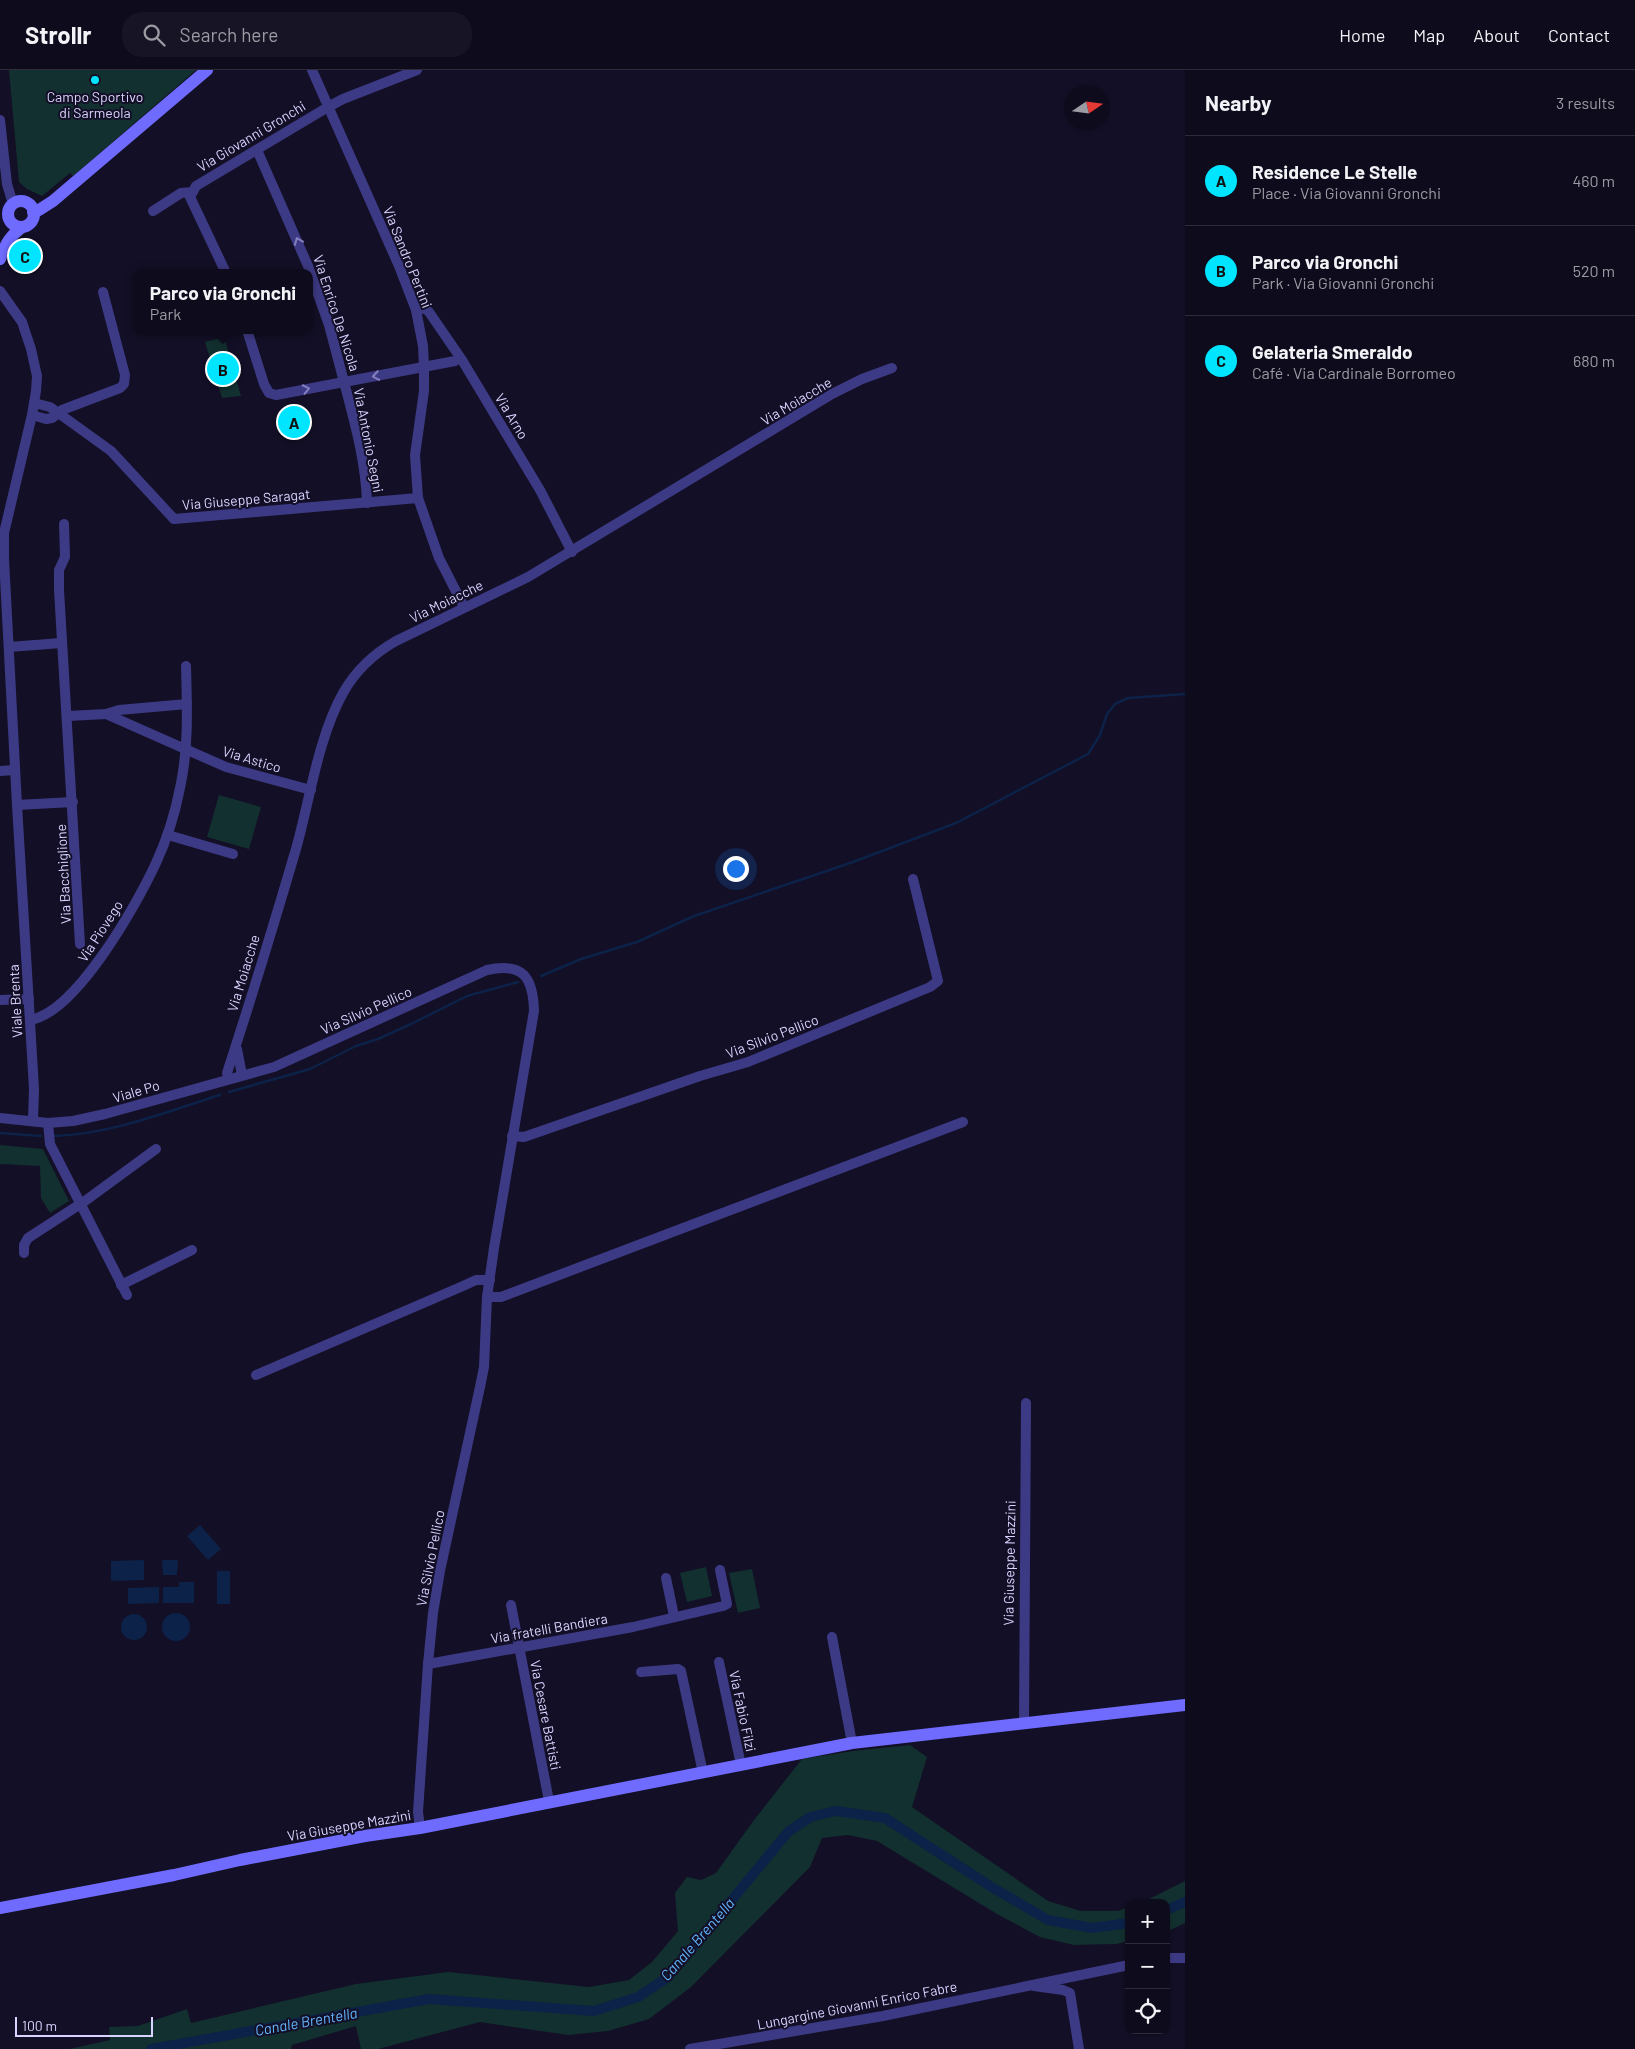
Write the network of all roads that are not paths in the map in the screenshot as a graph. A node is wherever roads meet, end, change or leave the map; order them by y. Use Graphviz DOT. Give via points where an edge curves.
graph roads {
  1 [pos="207,70"];
  2 [pos="312,70"];
  3 [pos="416,70"];
  4 [pos="328,107"];
  5 [pos="0,120"];
  6 [pos="257,150"];
  7 [pos="192,192"];
  8 [pos="14,204"];
  9 [pos="153,211"];
  10 [pos="33,212"];
  11 [pos="8,217"];
  12 [pos="22,227"];
  13 [pos="0,242"];
  14 [pos="0,259"];
  15 [pos="224,269"];
  16 [pos="309,269"];
  17 [pos="313,280"];
  18 [pos="0,291"];
  19 [pos="103,292"];
  20 [pos="416,310"];
  21 [pos="248,334"];
  22 [pos="455,361"];
  23 [pos="424,367"];
  24 [pos="892,368"];
  25 [pos="344,382"];
  26 [pos="34,403"];
  27 [pos="58,413"];
  28 [pos="32,415"];
  29 [pos="418,498"];
  30 [pos="367,503"];
  31 [pos="64,524"];
  32 [pos="572,552"];
  33 [pos="464,607"];
  34 [pos="61,643"];
  35 [pos="8,648"];
  36 [pos="5,663"];
  37 [pos="186,666"];
  38 [pos="187,704"];
  39 [pos="106,714"];
  40 [pos="68,716"];
  41 [pos="186,750"];
  42 [pos="15,770"];
  43 [pos="0,772"];
  44 [pos="311,790"];
  45 [pos="73,802"];
  46 [pos="17,805"];
  47 [pos="168,835"];
  48 [pos="233,854"];
  49 [pos="913,879"];
  50 [pos="80,944"];
  51 [pos="29,999"];
  52 [pos="0,1000"];
  53 [pos="30,1020"];
  54 [pos="237,1043"];
  55 [pos="242,1074"];
  56 [pos="229,1078"];
  57 [pos="0,1118"];
  58 [pos="33,1121"];
  59 [pos="963,1122"];
  60 [pos="48,1123"];
  61 [pos="512,1136"];
  62 [pos="156,1149"];
  63 [pos="80,1204"];
  64 [pos="192,1250"];
  65 [pos="24,1253"];
  66 [pos="490,1280"];
  67 [pos="121,1285"];
  68 [pos="127,1295"];
  69 [pos="487,1297"];
  70 [pos="256,1375"];
  71 [pos="1026,1403"];
  72 [pos="720,1570"];
  73 [pos="666,1578"];
  74 [pos="511,1605"];
  75 [pos="674,1616"];
  76 [pos="832,1637"];
  77 [pos="518,1646"];
  78 [pos="719,1662"];
  79 [pos="428,1664"];
  80 [pos="640,1672"];
  81 [pos="1185,1705"];
  82 [pos="1024,1723"];
  83 [pos="852,1743"];
  84 [pos="741,1765"];
  85 [pos="703,1772"];
  86 [pos="549,1802"];
  87 [pos="420,1828"];
  88 [pos="0,1908"];
  89 [pos="1170,1958"];
  90 [pos="1185,1958"];
  91 [pos="1125,1966"];
  92 [pos="1029,1984"];
  93 [pos="690,2049"];
  94 [pos="1079,2049"];
  1 -- 10 [label="main road" via="53,202"];
  2 -- 4 [label="street, Via Sandro Pertini"];
  3 -- 4 [label="street, Via Giovanni Gronchi"];
  4 -- 6 [label="street, Via Giovanni Gronchi"];
  4 -- 20 [label="street, Via Sandro Pertini" via="400,266"];
  5 -- 8 [label="street" via="7,184"];
  6 -- 7 [label="street, Via Giovanni Gronchi" via="196,186"];
  16 -- 6 [label="street, Via Enrico De Nicola, one-way"];
  7 -- 9 [label="street, Via Giovanni Gronchi" via="181,193"];
  7 -- 15 [label="street, Via Giovanni Gronchi" via="190,197"];
  8 -- 10 [label="main road" via="25,202"];
  8 -- 11 [label="main road"];
  10 -- 12 [label="main road" via="31,222"];
  11 -- 12 [label="main road" via="16,226"];
  11 -- 13 [label="main road" via="7,229"];
  12 -- 14 [label="main road" via="5,245"];
  25 -- 17 [label="street, Via Enrico De Nicola, one-way"];
  18 -- 26 [label="street, Viale Brenta" via="22,322 31,349 37,376"];
  19 -- 27 [label="street" via="125,375 124,384"];
  20 -- 23 [label="street, Via Sandro Pertini"];
  20 -- 32 [label="street, Via Arno" via="425,308 429,312 462,360 540,490"];
  21 -- 25 [label="street, one-way" via="268,393 276,395"];
  22 -- 23 [label="street, Via Enrico De Nicola"];
  23 -- 25 [label="street, Via Enrico De Nicola, one-way"];
  23 -- 29 [label="street, Via Sandro Pertini" via="415,455"];
  24 -- 32 [label="street, Via Moiacche" via="832,394"];
  25 -- 30 [label="street, Via Antonio Segni" via="358,439"];
  26 -- 27 [label="street"];
  26 -- 28 [label="street, Viale Brenta"];
  27 -- 28 [label="street" via="46,419"];
  27 -- 30 [label="street, Via Giuseppe Saragat" via="112,451 174,519"];
  28 -- 35 [label="street, Viale Brenta" via="4,533"];
  29 -- 30 [label="street, Via Giuseppe Saragat"];
  29 -- 33 [label="street, Via Sandro Pertini" via="439,558"];
  31 -- 34 [label="street, Via Bacchiglione" via="65,557 59,570"];
  32 -- 33 [label="street, Via Moiacche" via="528,578"];
  33 -- 44 [label="street, Via Moiacche" via="379,650 356,673 342,695 330,726"];
  34 -- 35 [label="street"];
  34 -- 40 [label="street, Via Bacchiglione"];
  35 -- 36 [label="street, Viale Brenta"];
  36 -- 42 [label="street, Viale Brenta"];
  37 -- 38 [label="street, Via Piovego"];
  38 -- 39 [label="street"];
  38 -- 41 [label="street, Via Piovego"];
  39 -- 40 [label="street"];
  39 -- 41 [label="street"];
  40 -- 45 [label="street, Via Bacchiglione"];
  41 -- 44 [label="street, Via Astico" via="226,767"];
  41 -- 47 [label="street, Via Piovego" via="181,786"];
  42 -- 43 [label="street"];
  42 -- 46 [label="street, Viale Brenta"];
  44 -- 54 [label="street, Via Moiacche"];
  45 -- 46 [label="street"];
  45 -- 50 [label="street, Via Bacchiglione"];
  46 -- 51 [label="street, Viale Brenta"];
  47 -- 48 [label="street"];
  47 -- 53 [label="street, Via Piovego" via="125,920 79,987 58,1005"];
  49 -- 61 [label="street, Via Silvio Pellico" via="938,981 930,987 748,1062 524,1137"];
  51 -- 52 [label="street"];
  51 -- 53 [label="street, Viale Brenta"];
  53 -- 58 [label="street, Viale Brenta"];
  54 -- 55 [label="street, Via Moiacche" via="236,1054"];
  54 -- 56 [label="street, Via Moiacche"];
  55 -- 56 [label="street, Via Silvio Pellico"];
  55 -- 61 [label="street, Via Silvio Pellico" via="274,1067 487,970 514,968 529,980 534,994 534,1011"];
  56 -- 60 [label="street, Viale Po" via="105,1114"];
  57 -- 58 [label="street, Viale Po"];
  58 -- 60 [label="street, Viale Po"];
  59 -- 69 [label="street" via="502,1297"];
  60 -- 63 [label="street" via="50,1144"];
  61 -- 66 [label="street, Via Silvio Pellico"];
  62 -- 63 [label="street"];
  63 -- 65 [label="street" via="28,1238"];
  63 -- 67 [label="street"];
  64 -- 67 [label="street"];
  66 -- 69 [label="street, Via Silvio Pellico"];
  66 -- 70 [label="street" via="476,1280"];
  67 -- 68 [label="street"];
  69 -- 79 [label="street, Via Silvio Pellico" via="484,1366 440,1571"];
  71 -- 82 [label="street, Via Giuseppe Mazzini"];
  72 -- 75 [label="street, Via fratelli Bandiera" via="727,1604"];
  73 -- 75 [label="street"];
  74 -- 77 [label="street, Via Cesare Battisti"];
  75 -- 77 [label="street, Via fratelli Bandiera" via="633,1627"];
  76 -- 83 [label="street"];
  77 -- 79 [label="street, Via fratelli Bandiera"];
  77 -- 86 [label="street, Via Cesare Battisti"];
  78 -- 84 [label="street, Via Fabio Filzi"];
  79 -- 87 [label="street, Via Silvio Pellico" via="418,1812"];
  80 -- 85 [label="street" via="681,1671"];
  81 -- 82 [label="main road, Via Giuseppe Mazzini"];
  82 -- 83 [label="main road, Via Giuseppe Mazzini"];
  83 -- 84 [label="main road, Via Giuseppe Mazzini"];
  84 -- 85 [label="main road, Via Giuseppe Mazzini"];
  85 -- 86 [label="main road, Via Giuseppe Mazzini"];
  86 -- 87 [label="main road, Via Giuseppe Mazzini"];
  87 -- 88 [label="main road, Via Giuseppe Mazzini" via="248,1858 182,1874"];
  89 -- 90 [label="street"];
  91 -- 92 [label="street, Lungargine Giovanni Enrico Fabre"];
  92 -- 93 [label="street, Lungargine Giovanni Enrico Fabre" via="883,2016"];
  92 -- 94 [label="street, Lungargine Giovanni Enrico Fabre" via="1070,1993"];
}
